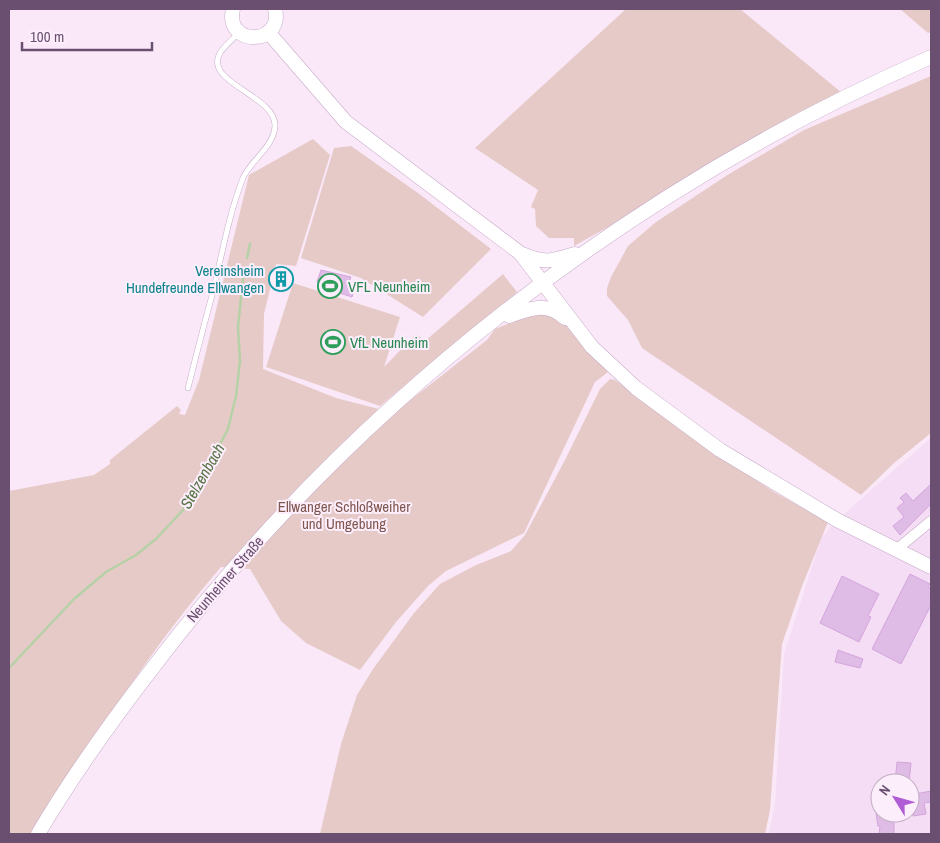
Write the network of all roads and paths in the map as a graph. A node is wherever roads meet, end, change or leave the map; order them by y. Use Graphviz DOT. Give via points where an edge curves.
graph roads {
  1 [pos="233,9"];
  2 [pos="275,9"];
  3 [pos="240,32"];
  4 [pos="268,32"];
  5 [pos="931,57"];
  6 [pos="588,251"];
  7 [pos="520,253"];
  8 [pos="543,282"];
  9 [pos="492,323"];
  10 [pos="575,327"];
  11 [pos="188,388"];
  12 [pos="931,521"];
  13 [pos="897,549"];
  14 [pos="931,567"];
  15 [pos="38,834"];
  1 -- 3 [label="street" via="232,20"];
  2 -- 4 [label="street" via="275,23"];
  3 -- 4 [label="street" via="254,38"];
  3 -- 11 [label="lane" via="220,53 219,68 225,78 269,109 275,126 258,159 244,175"];
  4 -- 7 [label="street" via="346,122"];
  5 -- 6 [label="street, Neunheimer Straße" via="802,118 690,183"];
  6 -- 7 [label="street" via="553,262"];
  6 -- 8 [label="street, Neunheimer Straße"];
  7 -- 8 [label="street"];
  8 -- 9 [label="street, Neunheimer Straße"];
  8 -- 10 [label="street"];
  9 -- 10 [label="street" via="536,306 557,311"];
  9 -- 15 [label="street, Neunheimer Straße" via="337,457 234,568 131,697"];
  10 -- 13 [label="street" via="614,369 720,450 837,520"];
  12 -- 13 [label="street"];
  13 -- 14 [label="street"];
}
